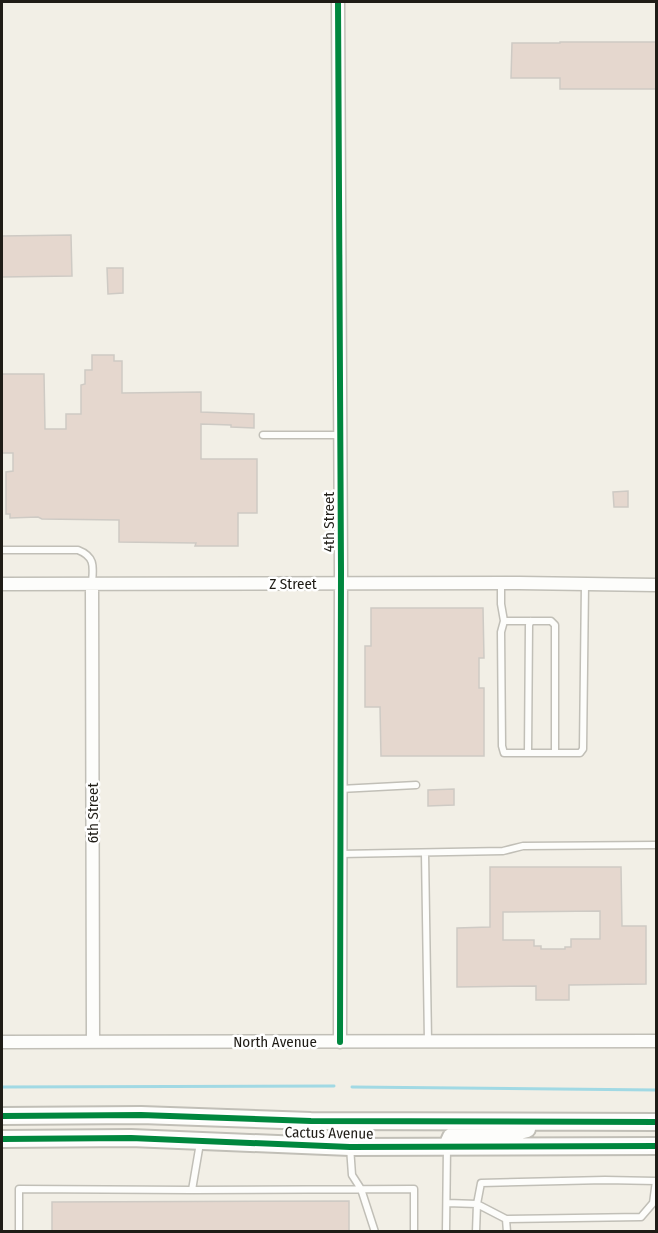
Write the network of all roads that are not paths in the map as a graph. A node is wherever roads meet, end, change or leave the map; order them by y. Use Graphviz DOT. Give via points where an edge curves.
graph roads {
  1 [pos="338,2"];
  2 [pos="263,435"];
  3 [pos="340,435"];
  4 [pos="2,550"];
  5 [pos="501,583"];
  6 [pos="2,584"];
  7 [pos="92,584"];
  8 [pos="340,584"];
  9 [pos="585,584"];
  10 [pos="657,585"];
  11 [pos="504,621"];
  12 [pos="531,621"];
  13 [pos="528,753"];
  14 [pos="555,753"];
  15 [pos="416,785"];
  16 [pos="340,789"];
  17 [pos="657,845"];
  18 [pos="425,853"];
  19 [pos="340,854"];
  20 [pos="428,1041"];
  21 [pos="657,1041"];
  22 [pos="2,1042"];
  23 [pos="93,1042"];
  24 [pos="340,1042"];
  25 [pos="2,1116"];
  26 [pos="554,1122"];
  27 [pos="657,1122"];
  28 [pos="2,1139"];
  29 [pos="200,1141"];
  30 [pos="447,1146"];
  31 [pos="657,1146"];
  32 [pos="350,1147"];
  33 [pos="192,1190"];
  34 [pos="361,1190"];
  35 [pos="447,1203"];
  36 [pos="477,1204"];
  37 [pos="507,1219"];
  38 [pos="19,1232"];
  39 [pos="375,1232"];
  40 [pos="414,1232"];
  41 [pos="446,1232"];
  42 [pos="476,1232"];
  43 [pos="507,1232"];
  1 -- 3 [label="street, 4th Street"];
  2 -- 3 [label="lane"];
  3 -- 8 [label="street, 4th Street"];
  4 -- 7 [label="lane" via="78,550 87,554 93,564"];
  5 -- 8 [label="street, Z Street"];
  5 -- 9 [label="street, Z Street"];
  5 -- 11 [label="lane"];
  6 -- 7 [label="street, Z Street"];
  7 -- 8 [label="street, Z Street"];
  7 -- 23 [label="street, 6th Street"];
  8 -- 16 [label="street, 4th Street"];
  9 -- 10 [label="street, Z Street"];
  9 -- 14 [label="lane" via="583,749 580,753"];
  11 -- 12 [label="lane"];
  11 -- 13 [label="lane" via="502,746 504,753"];
  12 -- 13 [label="lane"];
  12 -- 14 [label="lane" via="552,621 555,625"];
  13 -- 14 [label="lane"];
  15 -- 16 [label="lane"];
  16 -- 19 [label="street, 4th Street"];
  17 -- 18 [label="lane" via="523,846 502,851"];
  18 -- 19 [label="lane"];
  18 -- 20 [label="lane"];
  19 -- 24 [label="street, 4th Street"];
  20 -- 21 [label="street, North Avenue"];
  20 -- 24 [label="street, North Avenue"];
  22 -- 23 [label="street, North Avenue"];
  23 -- 24 [label="street, North Avenue"];
  25 -- 26 [label="main road, Cactus Avenue"];
  26 -- 27 [label="main road, Cactus Avenue"];
  26 -- 30 [label="main road" via="515,1132 456,1135"];
  28 -- 29 [label="main road, Cactus Avenue"];
  29 -- 32 [label="main road, Cactus Avenue"];
  29 -- 33 [label="lane"];
  30 -- 31 [label="main road, Cactus Avenue"];
  30 -- 32 [label="main road, Cactus Avenue"];
  30 -- 35 [label="lane"];
  32 -- 34 [label="lane" via="352,1175"];
  33 -- 34 [label="lane"];
  33 -- 38 [label="lane" via="19,1189"];
  34 -- 39 [label="lane"];
  34 -- 40 [label="lane" via="414,1190"];
  35 -- 36 [label="lane"];
  35 -- 41 [label="lane"];
  36 -- 37 [label="lane"];
  36 -- 37 [label="lane" via="481,1183 656,1181 653,1203 641,1217"];
  36 -- 42 [label="lane"];
  37 -- 43 [label="lane"];
}
